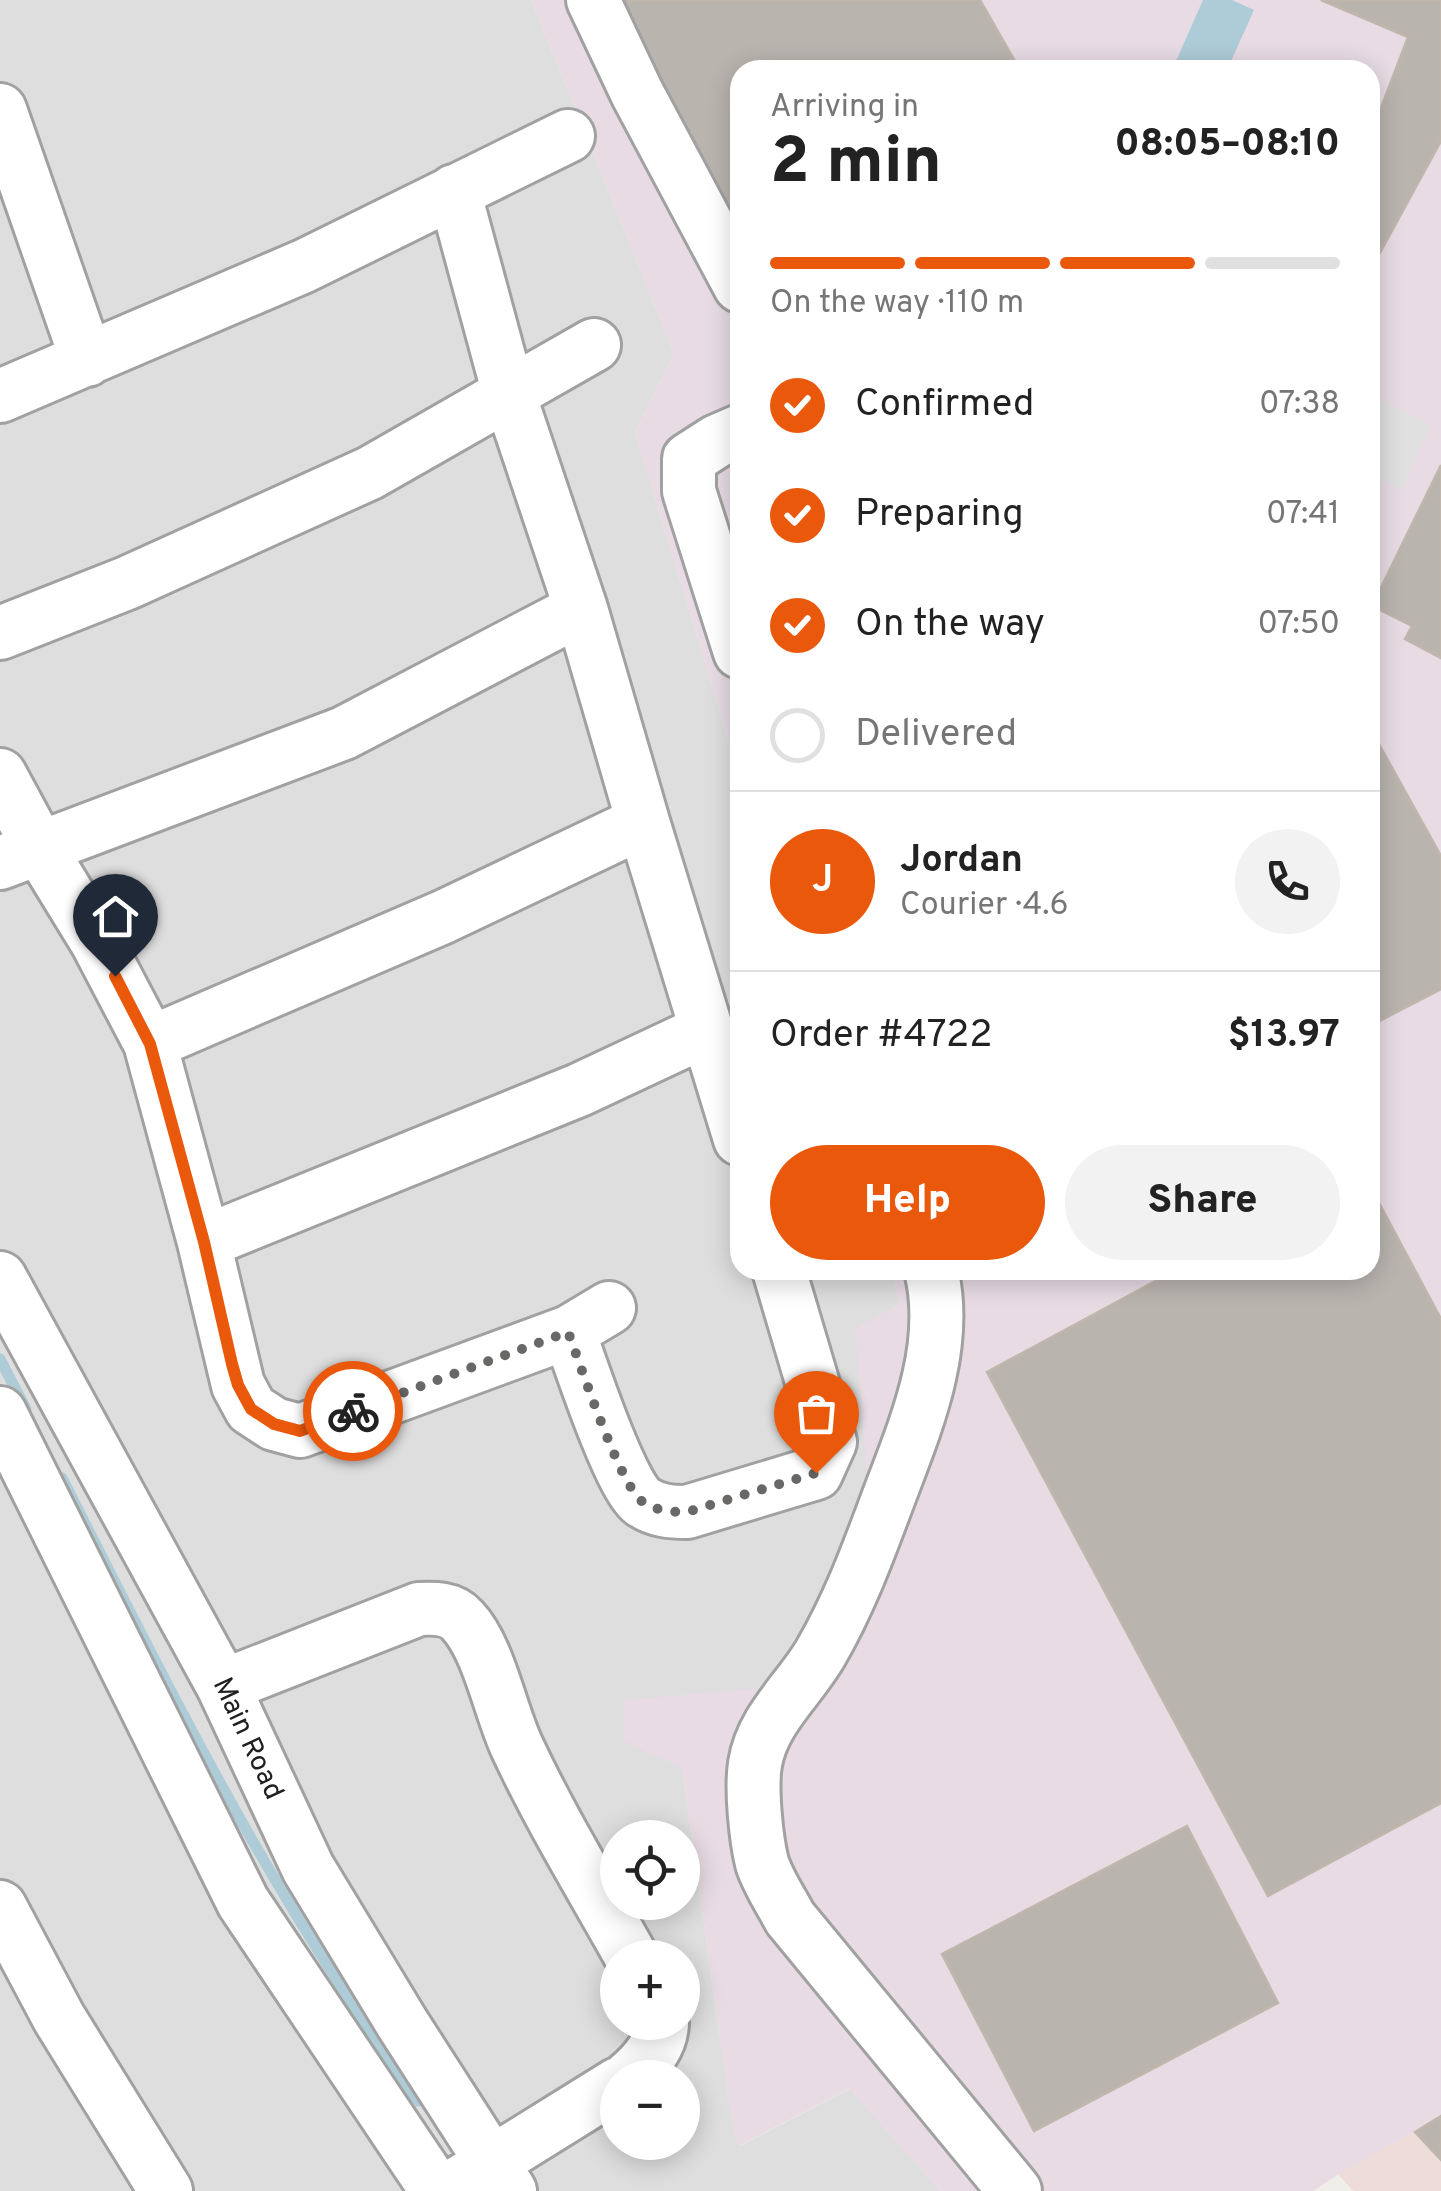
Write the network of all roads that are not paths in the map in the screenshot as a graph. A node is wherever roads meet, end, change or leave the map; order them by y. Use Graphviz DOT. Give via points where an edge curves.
graph roads {
  1 [pos="593,0"];
  2 [pos="0,110"];
  3 [pos="568,136"];
  4 [pos="454,191"];
  5 [pos="730,267"];
  6 [pos="594,345"];
  7 [pos="87,360"];
  8 [pos="509,394"];
  9 [pos="0,396"];
  10 [pos="730,436"];
  11 [pos="581,609"];
  12 [pos="730,620"];
  13 [pos="0,633"];
  14 [pos="0,775"];
  15 [pos="642,822"];
  16 [pos="20,856"];
  17 [pos="707,1030"];
  18 [pos="150,1044"];
  19 [pos="730,1107"];
  20 [pos="204,1242"];
  21 [pos="0,1278"];
  22 [pos="782,1280"];
  23 [pos="932,1280"];
  24 [pos="0,1413"];
  25 [pos="223,1686"];
  26 [pos="0,1908"];
  27 [pos="622,1940"];
  28 [pos="600,2098"];
  29 [pos="501,2176"];
  30 [pos="166,2191"];
  31 [pos="437,2191"];
  32 [pos="446,2191"];
  33 [pos="1015,2191"];
  1 -- 5 [label="street"];
  2 -- 7 [label="street"];
  3 -- 4 [label="street"];
  4 -- 7 [label="street" via="304,266"];
  4 -- 8 [label="street"];
  6 -- 8 [label="street"];
  7 -- 9 [label="street"];
  8 -- 11 [label="street"];
  8 -- 13 [label="street" via="370,472 128,583"];
  10 -- 12 [label="street" via="689,460 689,491"];
  11 -- 15 [label="street"];
  11 -- 16 [label="street" via="344,733"];
  14 -- 16 [label="street"];
  15 -- 17 [label="street"];
  15 -- 18 [label="street"];
  16 -- 18 [label="street" via="97,942"];
  17 -- 19 [label="street"];
  17 -- 20 [label="street" via="579,1090"];
  18 -- 20 [label="street"];
  20 -- 22 [label="street" via="238,1385 251,1409 300,1431 589,1320 619,1466 639,1500 666,1512 687,1512 816,1473 830,1442"];
  21 -- 25 [label="street, Main Road"];
  23 -- 33 [label="street" via="930,1372 913,1433 849,1602 769,1723 755,1764 755,1824 763,1866 790,1918"];
  24 -- 31 [label="street" via="244,1902"];
  25 -- 27 [label="street" via="419,1609 440,1608 461,1618 544,1804"];
  25 -- 29 [label="street, Main Road" via="308,1868"];
  26 -- 30 [label="street"];
  28 -- 29 [label="street"];
  29 -- 32 [label="street"];
}
